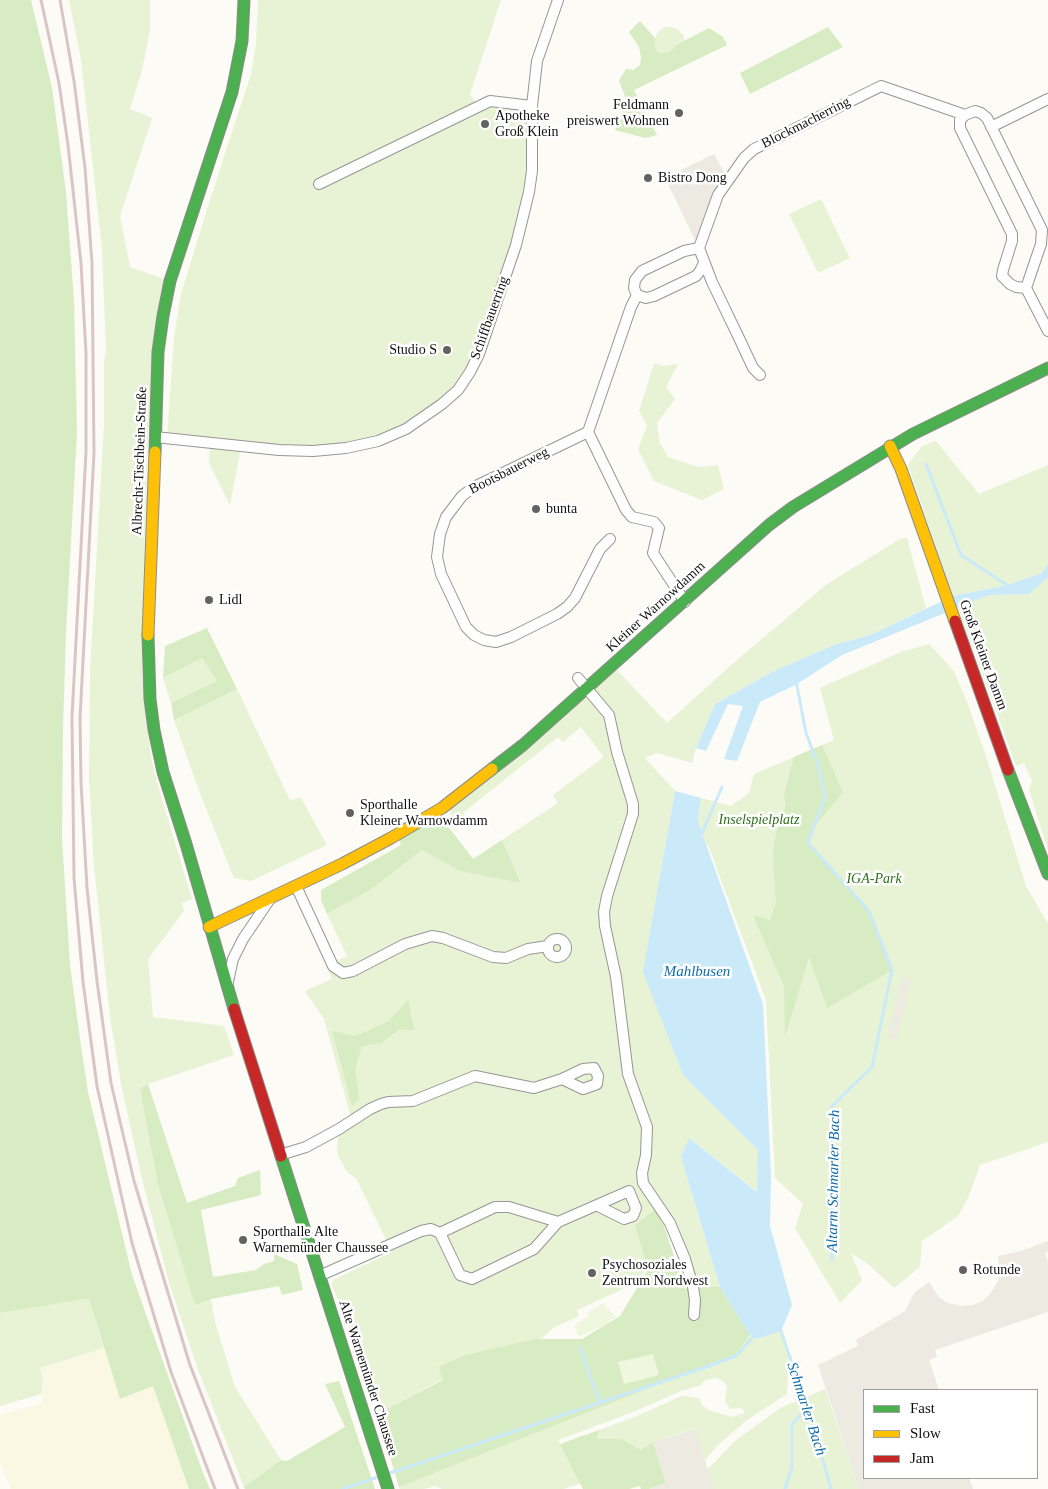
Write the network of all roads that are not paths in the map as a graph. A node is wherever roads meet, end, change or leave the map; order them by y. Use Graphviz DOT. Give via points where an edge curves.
graph roads {
  1 [pos="244,0"];
  2 [pos="558,0"];
  3 [pos="1048,99"];
  4 [pos="532,106"];
  5 [pos="965,115"];
  6 [pos="991,127"];
  7 [pos="320,184"];
  8 [pos="1045,245"];
  9 [pos="699,248"];
  10 [pos="704,263"];
  11 [pos="1026,288"];
  12 [pos="638,295"];
  13 [pos="1048,331"];
  14 [pos="1048,368"];
  15 [pos="760,375"];
  16 [pos="588,432"];
  17 [pos="155,437"];
  18 [pos="890,446"];
  19 [pos="610,539"];
  20 [pos="685,602"];
  21 [pos="578,678"];
  22 [pos="586,690"];
  23 [pos="1048,874"];
  24 [pos="296,886"];
  25 [pos="272,897"];
  26 [pos="210,927"];
  27 [pos="548,946"];
  28 [pos="227,987"];
  29 [pos="562,1079"];
  30 [pos="280,1155"];
  31 [pos="598,1206"];
  32 [pos="558,1222"];
  33 [pos="440,1233"];
  34 [pos="319,1276"];
  35 [pos="694,1315"];
  36 [pos="387,1484"];
  1 -- 17 [label="street, Albrecht-Tischbein-Straße" via="242,41 232,92 170,281 158,352"];
  2 -- 4 [label="street, Schiffbauerring" via="537,61"];
  3 -- 6 [label="street"];
  4 -- 7 [label="street" via="490,101"];
  4 -- 17 [label="street, Schiffbauerring" via="532,170 516,245 479,354 458,390 406,429 378,441 346,448 279,450"];
  5 -- 6 [label="street, Blockmacherring" via="975,111 981,113"];
  5 -- 9 [label="street, Blockmacherring" via="881,86 763,143 744,158 718,195"];
  5 -- 11 [label="street" via="960,120 960,128 1012,234 1002,276 1010,284"];
  6 -- 8 [label="street, Blockmacherring" via="1042,230"];
  8 -- 11 [label="street, Blockmacherring"];
  9 -- 10 [label="street"];
  9 -- 12 [label="street" via="684,250 642,270 635,280 634,288"];
  10 -- 12 [label="street" via="696,276 654,296"];
  10 -- 15 [label="street" via="753,368"];
  11 -- 13 [label="street"];
  12 -- 16 [label="street"];
  14 -- 18 [label="street, Kleiner Warnowdamm"];
  16 -- 19 [label="street, Bootsbauerweg" via="474,487 462,496 446,517 437,558 441,574 466,627 474,635 496,642 511,638 567,607 575,598 600,549"];
  16 -- 20 [label="street" via="626,510 632,518 654,522 659,528 653,553"];
  17 -- 26 [label="street, Albrecht-Tischbein-Straße" via="148,665 150,699 164,772"];
  18 -- 20 [label="street, Kleiner Warnowdamm" via="769,525"];
  18 -- 23 [label="street, Groß Kleiner Damm"];
  20 -- 22 [label="street, Kleiner Warnowdamm"];
  21 -- 22 [label="street"];
  22 -- 24 [label="street, Kleiner Warnowdamm" via="516,752 442,808 384,842"];
  22 -- 35 [label="street" via="609,715 633,804 633,814 604,912 618,986 628,1074 647,1127 643,1183 670,1224 685,1259 694,1287"];
  24 -- 25 [label="street, Kleiner Warnowdamm"];
  24 -- 27 [label="street" via="333,966 343,974 405,944 432,936 494,957 506,958 528,949"];
  25 -- 26 [label="street, Kleiner Warnowdamm"];
  25 -- 28 [label="street, Alte Warnemünder Chaussee" via="233,959"];
  26 -- 28 [label="street, Alte Warnemünder Chaussee"];
  28 -- 30 [label="street, Alte Warnemünder Chaussee"];
  29 -- 30 [label="street" via="534,1088 482,1076 468,1078 413,1101 388,1102 370,1108 306,1147"];
  30 -- 34 [label="street, Alte Warnemünder Chaussee"];
  31 -- 32 [label="street"];
  32 -- 33 [label="street" via="500,1206"];
  32 -- 33 [label="street" via="534,1249 472,1279 460,1275"];
  33 -- 34 [label="street" via="421,1231"];
  34 -- 36 [label="street, Alte Warnemünder Chaussee"];
}
